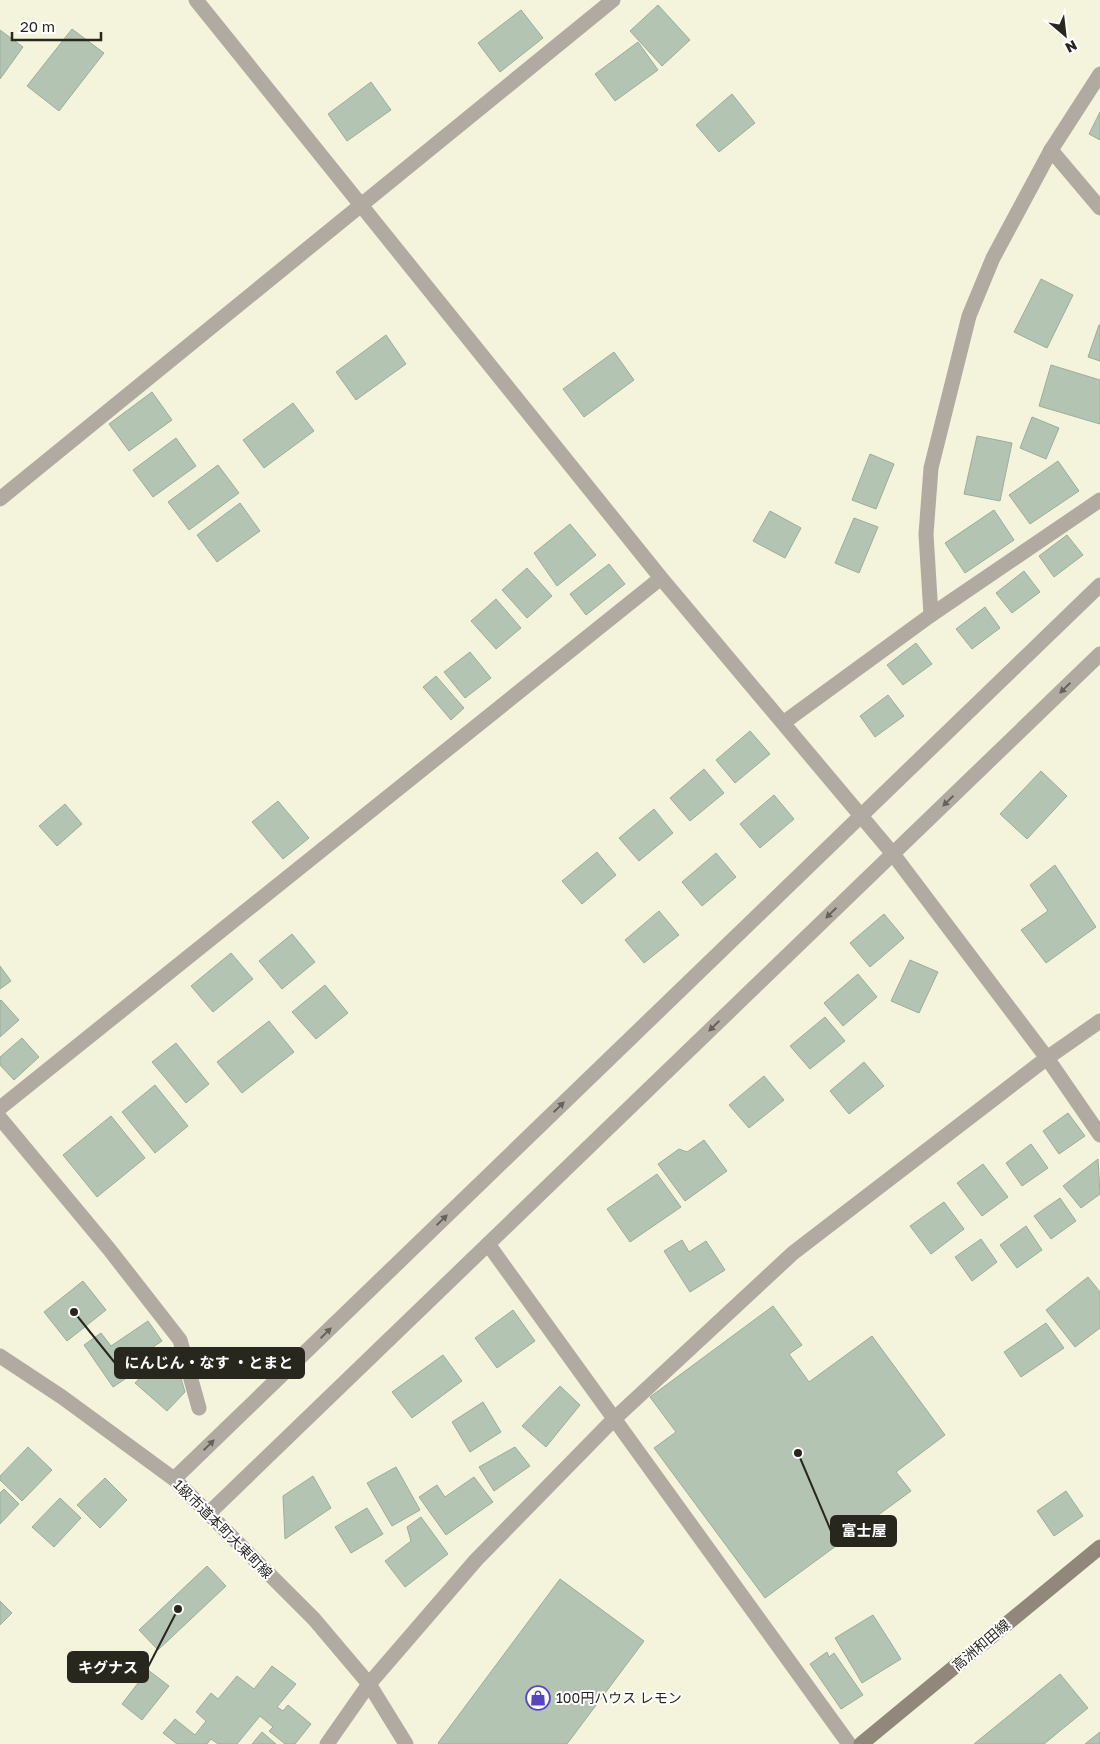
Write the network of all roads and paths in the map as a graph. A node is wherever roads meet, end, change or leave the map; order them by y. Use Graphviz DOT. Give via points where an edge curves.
graph roads {
  1 [pos="196,0"];
  2 [pos="613,0"];
  3 [pos="1100,74"];
  4 [pos="1051,150"];
  5 [pos="363,205"];
  6 [pos="1100,208"];
  7 [pos="0,499"];
  8 [pos="1100,500"];
  9 [pos="661,578"];
  10 [pos="1100,585"];
  11 [pos="931,615"];
  12 [pos="1100,654"];
  13 [pos="783,722"];
  14 [pos="861,816"];
  15 [pos="893,854"];
  16 [pos="1100,1021"];
  17 [pos="1047,1058"];
  18 [pos="0,1108"];
  19 [pos="0,1118"];
  20 [pos="1100,1135"];
  21 [pos="488,1244"];
  22 [pos="0,1356"];
  23 [pos="199,1408"];
  24 [pos="613,1420"];
  25 [pos="174,1479"];
  26 [pos="208,1514"];
  27 [pos="1100,1547"];
  28 [pos="369,1684"];
  29 [pos="326,1744"];
  30 [pos="406,1744"];
  31 [pos="850,1744"];
  32 [pos="861,1744"];
  1 -- 5 [label="street"];
  2 -- 5 [label="street"];
  3 -- 4 [label="street"];
  4 -- 6 [label="street"];
  4 -- 11 [label="street" via="993,258 969,316 949,392 931,468 926,534"];
  5 -- 7 [label="street"];
  5 -- 9 [label="street"];
  8 -- 11 [label="street"];
  9 -- 13 [label="street"];
  9 -- 18 [label="street"];
  10 -- 14 [label="street"];
  11 -- 13 [label="street"];
  12 -- 15 [label="street, one-way"];
  13 -- 14 [label="street"];
  14 -- 15 [label="street"];
  25 -- 14 [label="street, one-way"];
  15 -- 17 [label="street"];
  15 -- 21 [label="street, one-way"];
  16 -- 17 [label="street"];
  17 -- 20 [label="street"];
  17 -- 24 [label="street" via="793,1253"];
  19 -- 23 [label="street" via="180,1340"];
  21 -- 24 [label="street"];
  21 -- 26 [label="street"];
  22 -- 25 [label="street, 1級市道本町大東町線"];
  24 -- 28 [label="street" via="476,1560"];
  24 -- 31 [label="street"];
  25 -- 26 [label="street, 1級市道本町大東町線"];
  26 -- 28 [label="street, 1級市道本町大東町線" via="314,1619"];
  27 -- 32 [label="main road, 高洲和田線"];
  28 -- 29 [label="street"];
  28 -- 30 [label="street, 1級市道本町大東町線"];
}
